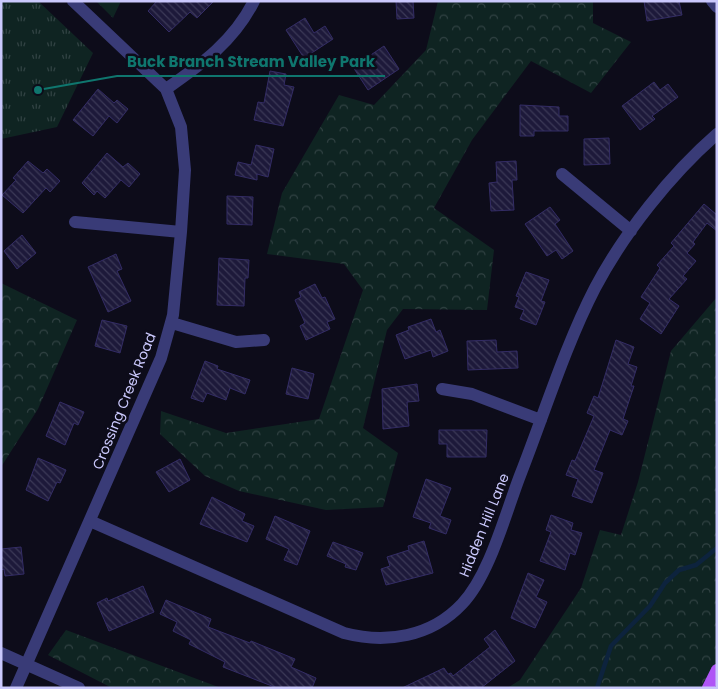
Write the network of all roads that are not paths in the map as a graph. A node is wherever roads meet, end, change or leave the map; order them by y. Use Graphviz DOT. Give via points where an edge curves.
graph roads {
  1 [pos="73,1"];
  2 [pos="254,1"];
  3 [pos="712,1"];
  4 [pos="717,7"];
  5 [pos="166,89"];
  6 [pos="717,134"];
  7 [pos="562,174"];
  8 [pos="74,222"];
  9 [pos="631,231"];
  10 [pos="181,232"];
  11 [pos="172,323"];
  12 [pos="264,340"];
  13 [pos="442,389"];
  14 [pos="541,420"];
  15 [pos="90,521"];
  16 [pos="1,653"];
  17 [pos="27,664"];
  18 [pos="717,670"];
  19 [pos="16,688"];
  20 [pos="78,688"];
  21 [pos="708,688"];
  1 -- 5 [label="street, Crossing Creek Road"];
  2 -- 5 [label="street" via="225,44"];
  3 -- 4 [label="street"];
  5 -- 10 [label="street, Crossing Creek Road" via="181,127 184,148"];
  6 -- 9 [label="street, Hidden Hill Lane" via="688,162"];
  7 -- 9 [label="street"];
  8 -- 10 [label="street"];
  9 -- 14 [label="street, Hidden Hill Lane" via="595,288"];
  10 -- 11 [label="street, Crossing Creek Road"];
  11 -- 12 [label="street" via="236,342"];
  11 -- 15 [label="street, Crossing Creek Road" via="161,358"];
  13 -- 14 [label="street" via="472,394"];
  14 -- 15 [label="street, Hidden Hill Lane" via="475,587 450,615 435,625 397,638 376,639 344,633"];
  15 -- 17 [label="street, Crossing Creek Road"];
  16 -- 17 [label="street"];
  17 -- 19 [label="street, Crossing Creek Road"];
  17 -- 20 [label="street"];
  18 -- 21 [label="main road"];
}
